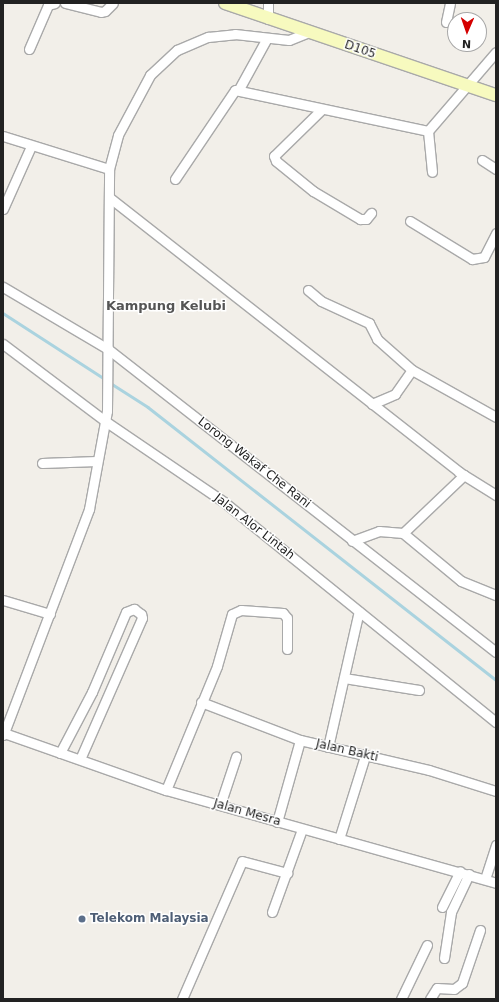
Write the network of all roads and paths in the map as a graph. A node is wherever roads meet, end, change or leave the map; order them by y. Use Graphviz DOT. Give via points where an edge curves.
graph roads {
  1 [pos="65,3"];
  2 [pos="113,3"];
  3 [pos="225,3"];
  4 [pos="268,3"];
  5 [pos="450,3"];
  6 [pos="48,4"];
  7 [pos="268,19"];
  8 [pos="446,22"];
  9 [pos="309,32"];
  10 [pos="267,38"];
  11 [pos="29,49"];
  12 [pos="496,52"];
  13 [pos="470,85"];
  14 [pos="239,89"];
  15 [pos="496,95"];
  16 [pos="322,108"];
  17 [pos="428,131"];
  18 [pos="3,136"];
  19 [pos="31,146"];
  20 [pos="482,160"];
  21 [pos="109,169"];
  22 [pos="496,169"];
  23 [pos="432,172"];
  24 [pos="175,179"];
  25 [pos="110,198"];
  26 [pos="3,209"];
  27 [pos="371,213"];
  28 [pos="410,221"];
  29 [pos="496,233"];
  30 [pos="3,287"];
  31 [pos="308,290"];
  32 [pos="3,344"];
  33 [pos="108,349"];
  34 [pos="412,370"];
  35 [pos="372,404"];
  36 [pos="106,416"];
  37 [pos="496,417"];
  38 [pos="97,461"];
  39 [pos="42,463"];
  40 [pos="464,475"];
  41 [pos="496,495"];
  42 [pos="402,533"];
  43 [pos="352,541"];
  44 [pos="496,595"];
  45 [pos="3,600"];
  46 [pos="359,611"];
  47 [pos="50,614"];
  48 [pos="287,649"];
  49 [pos="496,652"];
  50 [pos="344,678"];
  51 [pos="420,690"];
  52 [pos="202,702"];
  53 [pos="84,707"];
  54 [pos="98,718"];
  55 [pos="496,722"];
  56 [pos="4,734"];
  57 [pos="300,740"];
  58 [pos="328,747"];
  59 [pos="60,752"];
  60 [pos="365,756"];
  61 [pos="236,757"];
  62 [pos="80,760"];
  63 [pos="166,790"];
  64 [pos="496,791"];
  65 [pos="220,805"];
  66 [pos="277,822"];
  67 [pos="302,829"];
  68 [pos="339,839"];
  69 [pos="496,845"];
  70 [pos="460,871"];
  71 [pos="287,874"];
  72 [pos="469,874"];
  73 [pos="485,879"];
  74 [pos="496,883"];
  75 [pos="442,907"];
  76 [pos="272,912"];
  77 [pos="480,930"];
  78 [pos="427,945"];
  79 [pos="444,958"];
  80 [pos="182,999"];
  81 [pos="401,999"];
  82 [pos="430,999"];
  1 -- 2 [label="street" via="100,12 105,11"];
  3 -- 7 [label="street, D105"];
  4 -- 7 [label="street"];
  5 -- 8 [label="street"];
  6 -- 11 [label="street"];
  7 -- 9 [label="street, D105"];
  9 -- 10 [label="street" via="289,40"];
  9 -- 13 [label="street, D105"];
  10 -- 14 [label="street"];
  10 -- 21 [label="street" via="235,34 208,37 191,43 166,58 150,75 138,95 118,135"];
  12 -- 13 [label="street"];
  13 -- 15 [label="street, D105"];
  13 -- 17 [label="street"];
  14 -- 16 [label="street"];
  14 -- 24 [label="street" via="233,92"];
  16 -- 17 [label="street"];
  16 -- 27 [label="street" via="274,156 276,161 307,187 360,219 366,219"];
  17 -- 23 [label="street"];
  18 -- 19 [label="street"];
  19 -- 21 [label="street"];
  19 -- 26 [label="street"];
  20 -- 22 [label="street"];
  21 -- 25 [label="street"];
  25 -- 33 [label="street"];
  25 -- 35 [label="street"];
  28 -- 29 [label="street" via="475,260 485,255"];
  30 -- 33 [label="street, Lorong Wakaf Che Rani"];
  31 -- 34 [label="street" via="321,301 369,323 377,338"];
  32 -- 36 [label="street, Jalan Alor Lintah"];
  33 -- 36 [label="street"];
  33 -- 43 [label="street, Lorong Wakaf Che Rani"];
  34 -- 35 [label="street" via="395,394"];
  34 -- 37 [label="street"];
  35 -- 40 [label="street"];
  36 -- 38 [label="street"];
  36 -- 46 [label="street, Jalan Alor Lintah" via="224,502"];
  38 -- 39 [label="street"];
  38 -- 47 [label="street" via="87,518"];
  40 -- 41 [label="street"];
  40 -- 42 [label="street"];
  42 -- 43 [label="street" via="379,531"];
  42 -- 44 [label="street" via="461,581"];
  43 -- 49 [label="street, Lorong Wakaf Che Rani"];
  45 -- 47 [label="street"];
  46 -- 50 [label="street"];
  46 -- 55 [label="street, Jalan Alor Lintah"];
  47 -- 56 [label="street"];
  48 -- 52 [label="street" via="287,618 283,613 236,612 229,619 217,666"];
  50 -- 51 [label="street"];
  50 -- 58 [label="street"];
  52 -- 57 [label="street, Jalan Bakti"];
  52 -- 63 [label="street"];
  53 -- 54 [label="street"];
  53 -- 54 [label="street" via="126,612 134,609 138,611 142,618"];
  53 -- 59 [label="street"];
  54 -- 62 [label="street"];
  56 -- 59 [label="street, Jalan Mesra"];
  57 -- 58 [label="street, Jalan Bakti"];
  57 -- 66 [label="street"];
  58 -- 60 [label="street, Jalan Bakti"];
  59 -- 62 [label="street, Jalan Mesra"];
  60 -- 64 [label="street, Jalan Bakti" via="429,770"];
  60 -- 68 [label="street"];
  61 -- 65 [label="street"];
  62 -- 63 [label="street, Jalan Mesra"];
  63 -- 65 [label="street, Jalan Mesra"];
  65 -- 66 [label="street, Jalan Mesra"];
  66 -- 67 [label="street, Jalan Mesra"];
  67 -- 68 [label="street, Jalan Mesra"];
  67 -- 71 [label="street"];
  68 -- 70 [label="street, Jalan Mesra"];
  69 -- 73 [label="street"];
  70 -- 72 [label="street, Jalan Mesra"];
  70 -- 75 [label="street"];
  71 -- 76 [label="street"];
  71 -- 80 [label="street" via="242,861"];
  72 -- 73 [label="street, Jalan Mesra"];
  72 -- 79 [label="street" via="451,912"];
  73 -- 74 [label="street, Jalan Mesra"];
  77 -- 82 [label="street" via="462,983 454,989 436,988"];
  78 -- 81 [label="street"];
}
